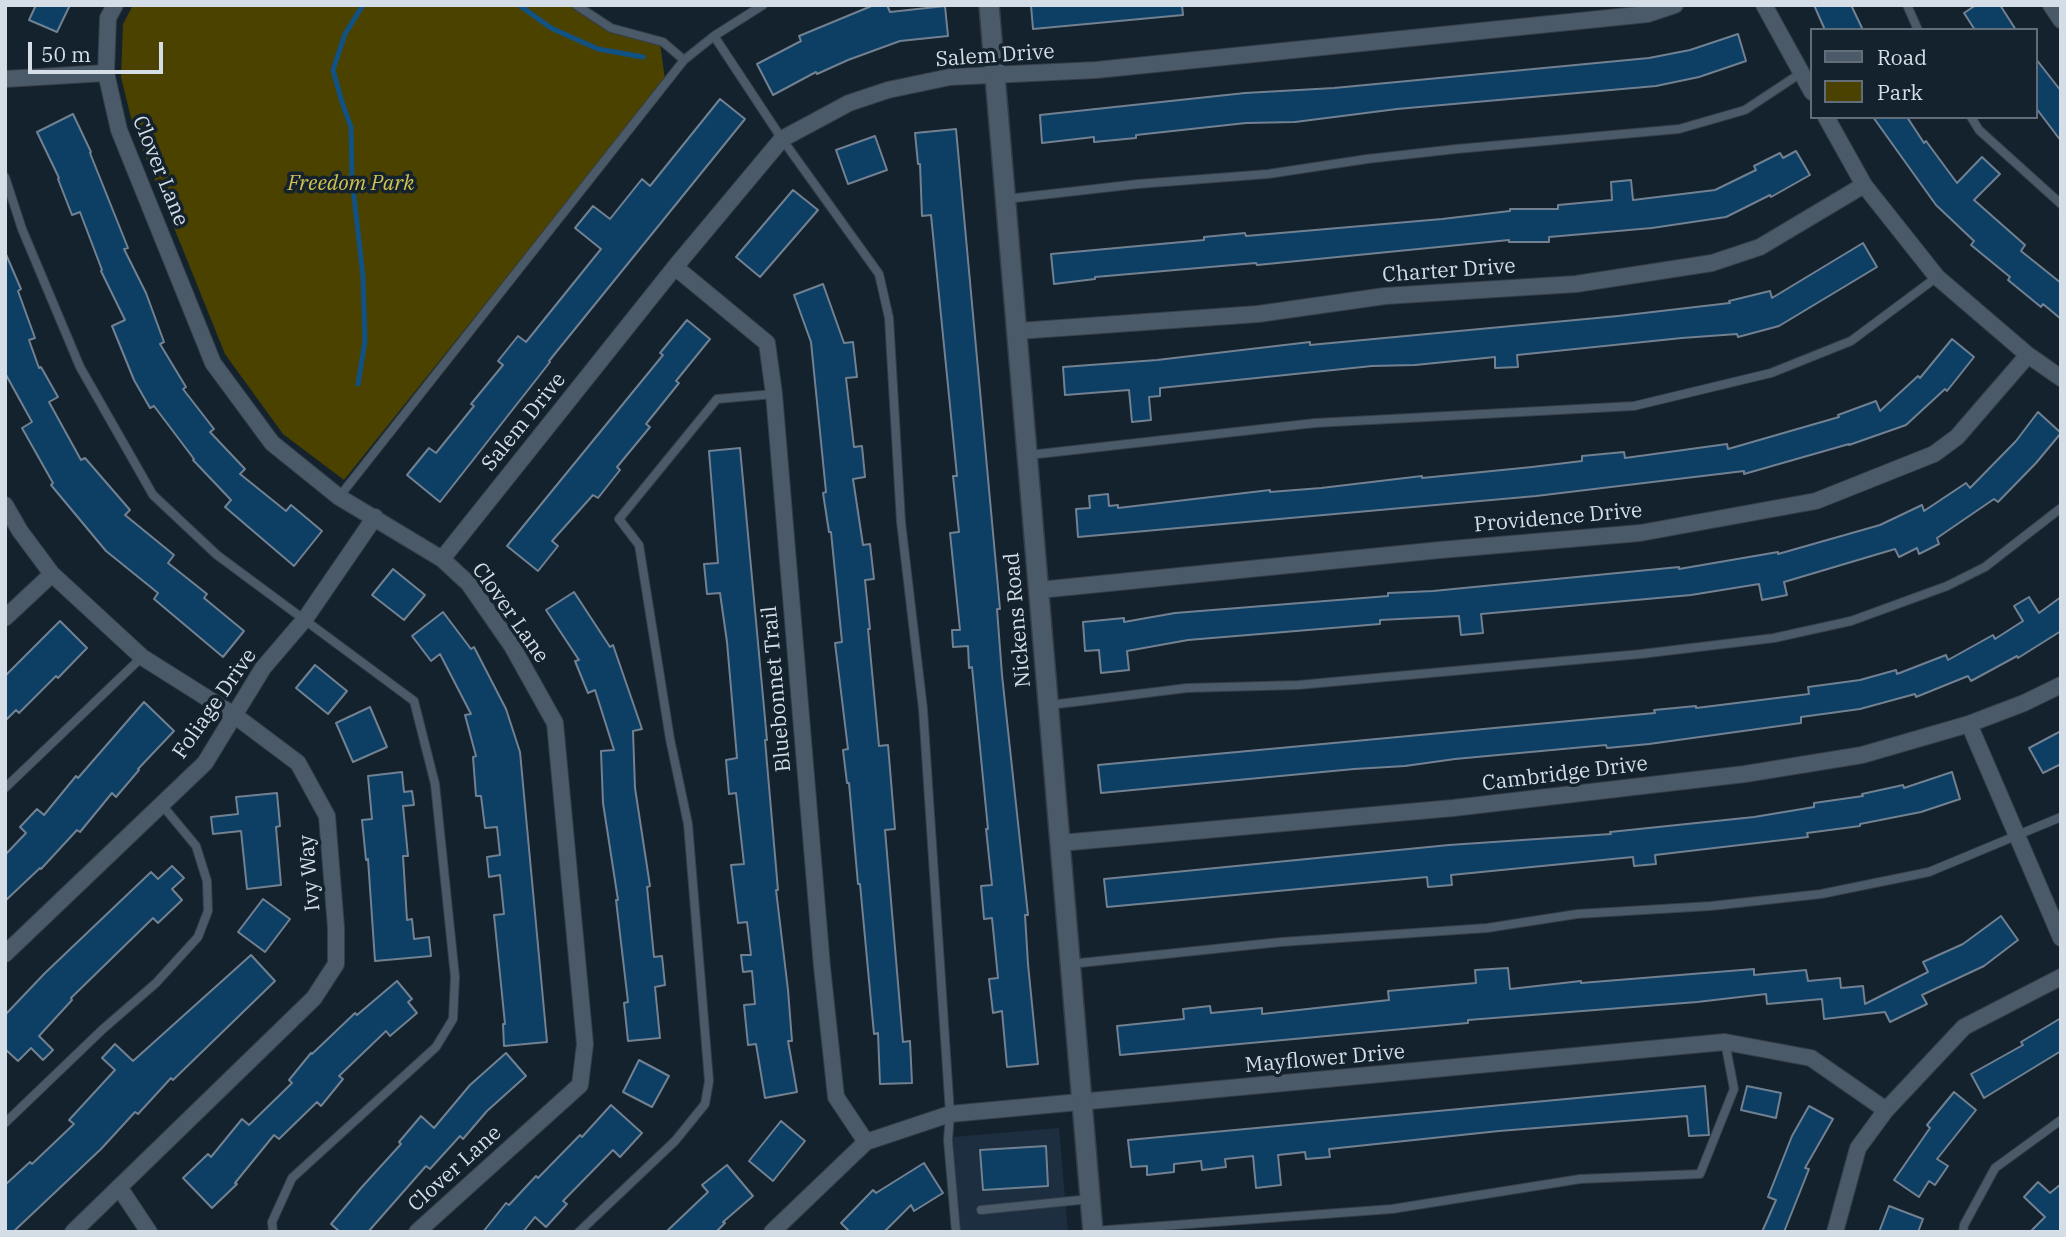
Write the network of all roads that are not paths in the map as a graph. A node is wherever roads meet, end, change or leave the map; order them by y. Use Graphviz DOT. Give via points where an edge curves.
graph roads {
  1 [pos="115,5"];
  2 [pos="576,5"];
  3 [pos="763,5"];
  4 [pos="989,5"];
  5 [pos="1675,5"];
  6 [pos="1764,5"];
  7 [pos="1907,5"];
  8 [pos="2051,5"];
  9 [pos="2061,20"];
  10 [pos="1917,28"];
  11 [pos="715,36"];
  12 [pos="684,60"];
  13 [pos="1801,72"];
  14 [pos="106,73"];
  15 [pos="995,76"];
  16 [pos="5,79"];
  17 [pos="1811,90"];
  18 [pos="1827,119"];
  19 [pos="1972,119"];
  20 [pos="782,138"];
  21 [pos="5,177"];
  22 [pos="1864,184"];
  23 [pos="1006,199"];
  24 [pos="2061,204"];
  25 [pos="676,267"];
  26 [pos="1937,277"];
  27 [pos="1018,331"];
  28 [pos="2028,355"];
  29 [pos="2061,378"];
  30 [pos="774,394"];
  31 [pos="1028,456"];
  32 [pos="339,497"];
  33 [pos="5,505"];
  34 [pos="2061,508"];
  35 [pos="375,517"];
  36 [pos="442,559"];
  37 [pos="52,574"];
  38 [pos="1039,590"];
  39 [pos="5,618"];
  40 [pos="305,619"];
  41 [pos="142,657"];
  42 [pos="2061,685"];
  43 [pos="1048,705"];
  44 [pos="234,715"];
  45 [pos="1969,724"];
  46 [pos="5,788"];
  47 [pos="162,804"];
  48 [pos="2061,817"];
  49 [pos="2018,837"];
  50 [pos="1060,844"];
  51 [pos="2061,938"];
  52 [pos="5,954"];
  53 [pos="1070,964"];
  54 [pos="2061,977"];
  55 [pos="1725,1042"];
  56 [pos="1081,1102"];
  57 [pos="1886,1110"];
  58 [pos="950,1114"];
  59 [pos="2061,1120"];
  60 [pos="5,1123"];
  61 [pos="866,1142"];
  62 [pos="119,1187"];
  63 [pos="1090,1199"];
  64 [pos="981,1210"];
  65 [pos="790,1226"];
  66 [pos="73,1232"];
  67 [pos="149,1232"];
  68 [pos="273,1232"];
  69 [pos="417,1232"];
  70 [pos="579,1232"];
  71 [pos="772,1232"];
  72 [pos="956,1232"];
  73 [pos="1093,1232"];
  74 [pos="1835,1232"];
  75 [pos="1963,1232"];
  1 -- 14 [label="street, Clover Lane" via="108,18"];
  2 -- 12 [label="lane" via="611,28 663,42"];
  3 -- 11 [label="lane"];
  4 -- 15 [label="street, Nickens Road"];
  5 -- 15 [label="street, Salem Drive" via="1648,14 1096,70"];
  6 -- 13 [label="street"];
  7 -- 10 [label="lane"];
  8 -- 9 [label="street"];
  11 -- 12 [label="lane"];
  11 -- 20 [label="lane"];
  12 -- 32 [label="lane"];
  13 -- 17 [label="street"];
  13 -- 23 [label="lane" via="1745,110 1679,129"];
  14 -- 16 [label="street"];
  14 -- 32 [label="street, Clover Lane" via="119,130 213,363 272,443"];
  15 -- 20 [label="street, Salem Drive" via="950,77 888,90 849,103"];
  15 -- 23 [label="street, Nickens Road"];
  18 -- 22 [label="street"];
  19 -- 24 [label="lane"];
  20 -- 25 [label="street, Salem Drive"];
  20 -- 58 [label="lane" via="879,274 889,318 901,523 923,709"];
  21 -- 40 [label="lane" via="80,367 153,495 217,555"];
  22 -- 26 [label="street"];
  22 -- 27 [label="street, Charter Drive" via="1760,247 1712,263 1576,284 1385,296 1258,314"];
  23 -- 27 [label="street, Nickens Road"];
  25 -- 30 [label="street, Bluebonnet Trail" via="767,342"];
  25 -- 36 [label="street, Salem Drive"];
  26 -- 28 [label="street"];
  26 -- 31 [label="lane" via="1851,341 1771,373 1634,405 1315,423"];
  27 -- 31 [label="street, Nickens Road"];
  28 -- 29 [label="street"];
  28 -- 38 [label="street, Providence Drive" via="1957,437 1934,454 1816,501 1640,533"];
  30 -- 61 [label="street, Bluebonnet Trail" via="836,1097"];
  30 -- 70 [label="lane" via="717,399 620,519 639,545 688,824 709,1081 705,1104 675,1141"];
  31 -- 38 [label="street, Nickens Road"];
  32 -- 35 [label="street, Clover Lane"];
  33 -- 37 [label="street, Ivy Way"];
  34 -- 43 [label="lane" via="1985,567 1947,586 1851,621 1774,638 1298,685 1186,688"];
  35 -- 36 [label="street, Clover Lane"];
  35 -- 40 [label="street, Foliage Drive"];
  36 -- 69 [label="street, Clover Lane" via="469,584 512,646 555,723 585,1044 580,1085"];
  37 -- 39 [label="street"];
  37 -- 41 [label="street, Ivy Way"];
  38 -- 43 [label="street, Nickens Road"];
  40 -- 44 [label="street, Foliage Drive" via="263,668"];
  40 -- 68 [label="lane" via="414,701 435,784 455,977 453,1019 436,1048 292,1178 272,1222"];
  41 -- 44 [label="street, Ivy Way"];
  41 -- 46 [label="lane"];
  42 -- 45 [label="street, Cambridge Drive"];
  43 -- 50 [label="street, Nickens Road"];
  44 -- 47 [label="street, Foliage Drive" via="205,763"];
  44 -- 62 [label="street, Ivy Way" via="298,763 327,816 337,964 314,998"];
  45 -- 49 [label="street"];
  45 -- 50 [label="street, Cambridge Drive" via="1862,755 1745,774 1452,808"];
  47 -- 52 [label="street, Foliage Drive"];
  47 -- 60 [label="lane" via="196,846 207,881 208,911 198,937 156,984"];
  48 -- 49 [label="lane"];
  49 -- 51 [label="street"];
  49 -- 53 [label="lane" via="1929,872 1821,894"];
  50 -- 53 [label="street, Nickens Road"];
  53 -- 56 [label="street, Nickens Road"];
  54 -- 57 [label="street" via="1965,1027"];
  55 -- 56 [label="street, Mayflower Drive"];
  55 -- 57 [label="street, Mayflower Drive" via="1811,1058"];
  55 -- 73 [label="lane" via="1734,1089 1700,1174 1580,1179 1392,1209"];
  56 -- 58 [label="street, Mayflower Drive"];
  56 -- 63 [label="street, Nickens Road"];
  57 -- 74 [label="street" via="1858,1148"];
  58 -- 61 [label="street, Mayflower Drive"];
  58 -- 72 [label="lane"];
  59 -- 75 [label="lane" via="1995,1168"];
  61 -- 65 [label="street, Mayflower Drive"];
  62 -- 66 [label="street, Ivy Way"];
  62 -- 67 [label="street"];
  63 -- 64 [label="lane"];
  63 -- 73 [label="street, Nickens Road"];
  65 -- 71 [label="street, Mayflower Drive"];
}
